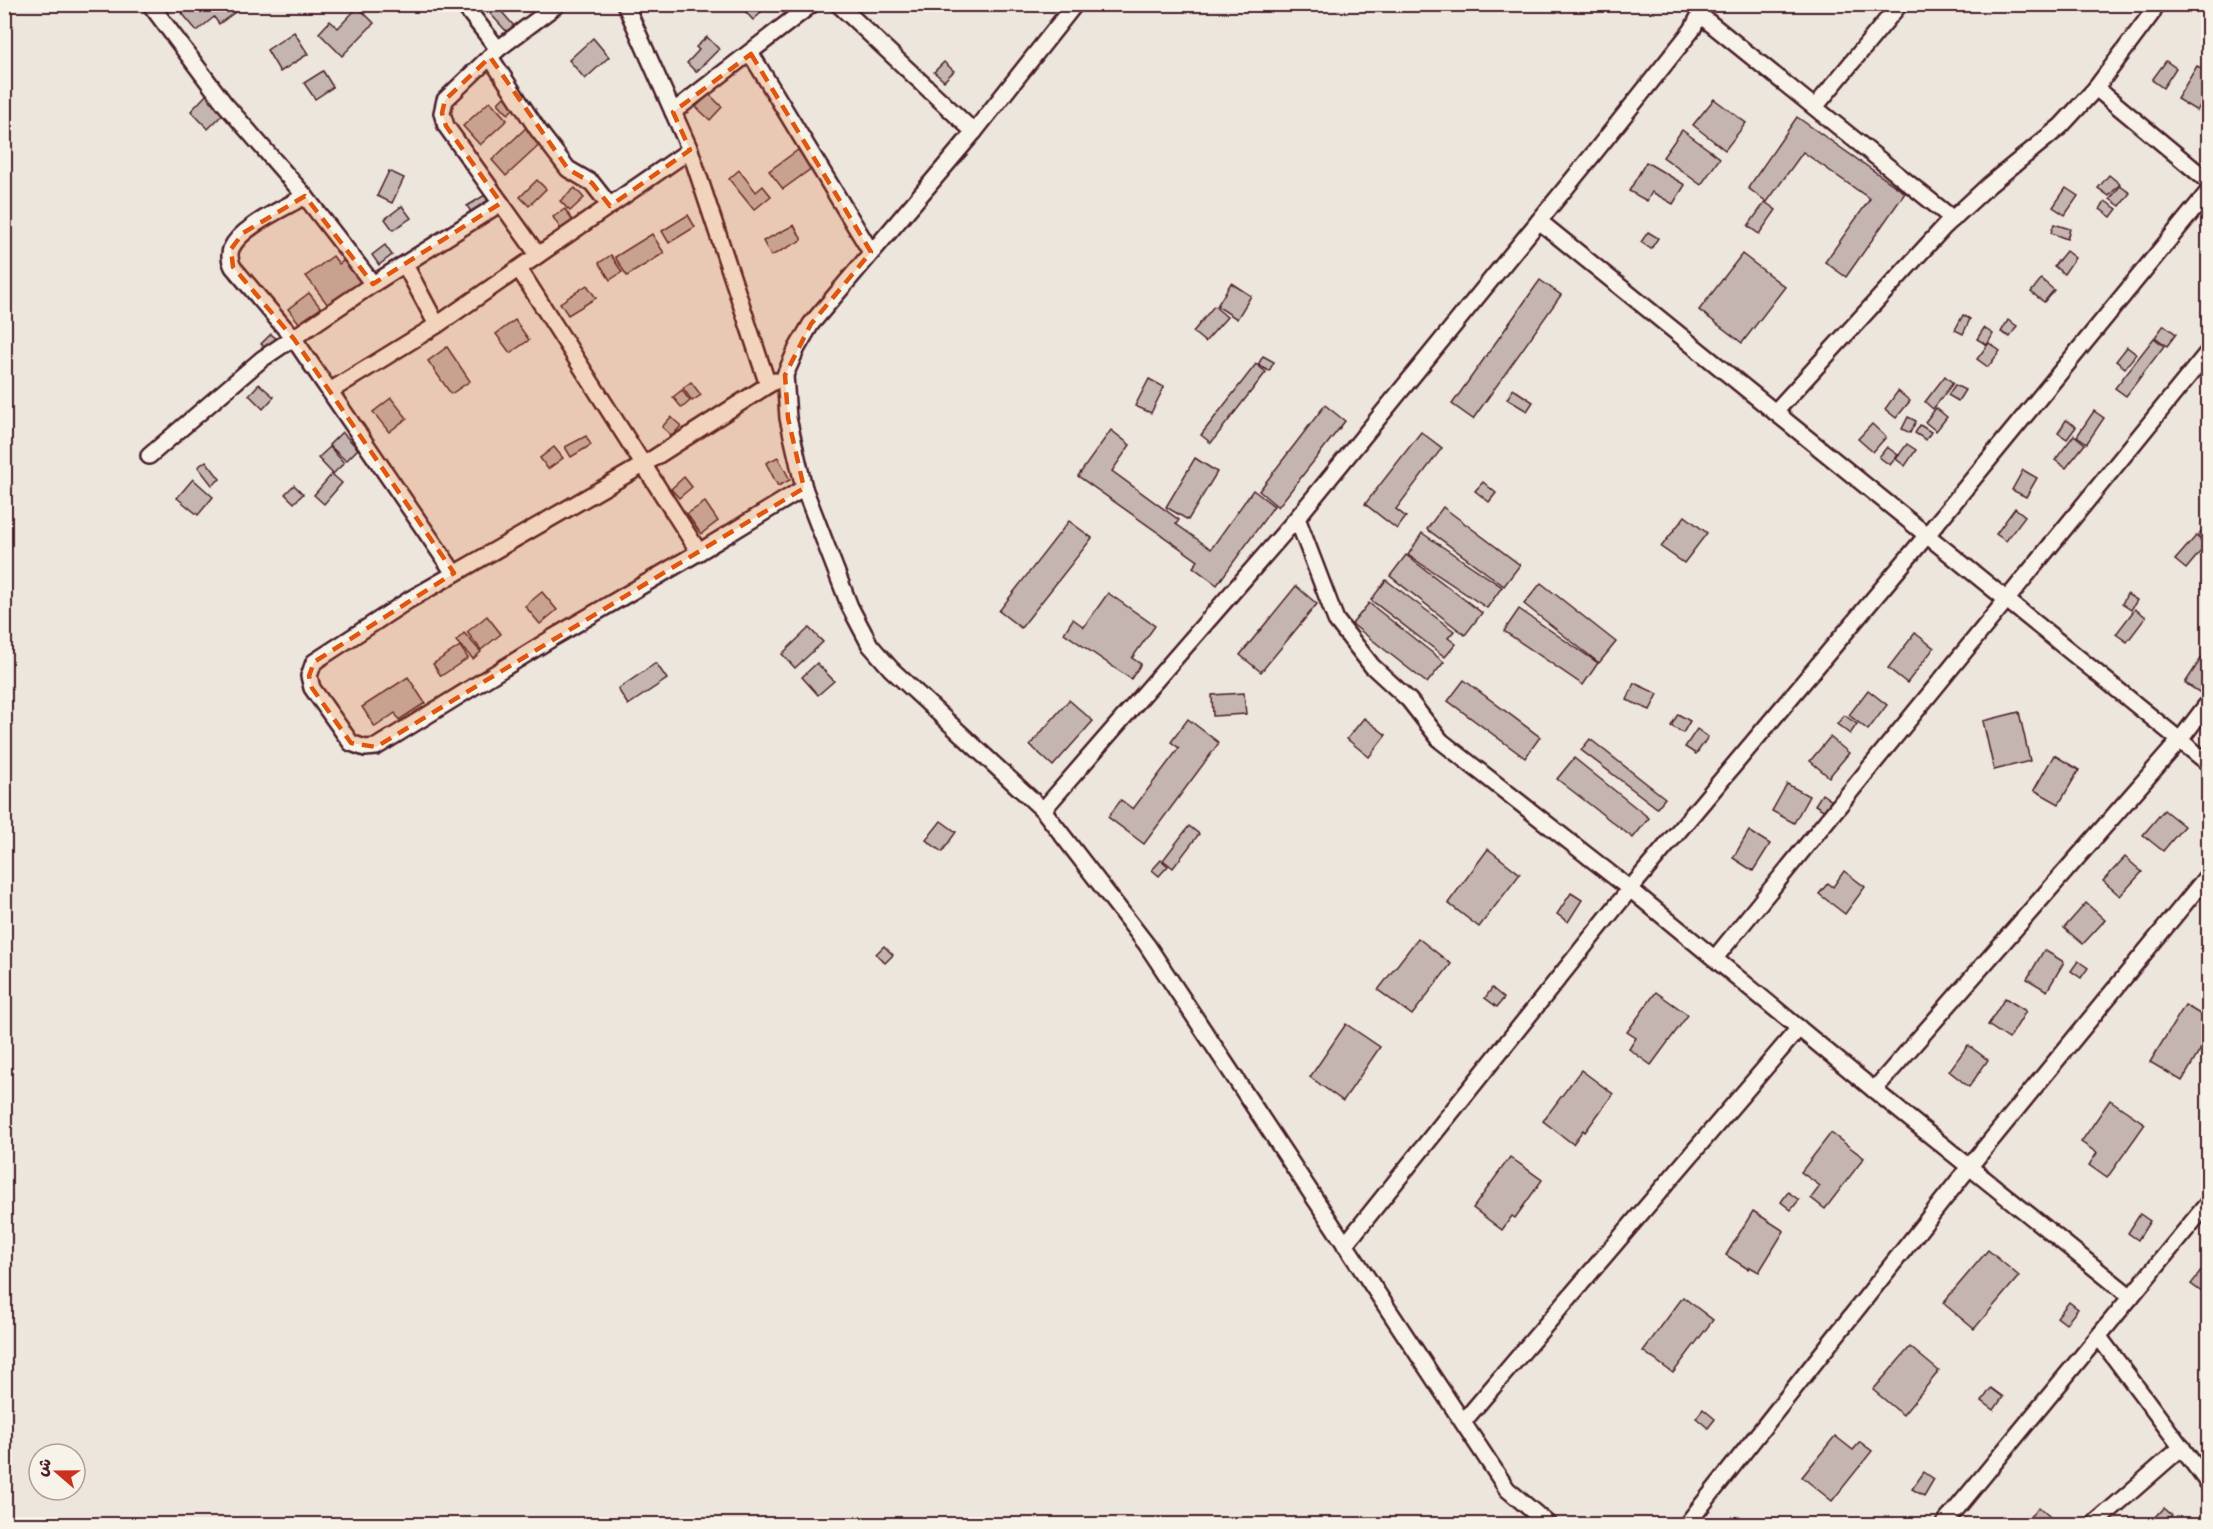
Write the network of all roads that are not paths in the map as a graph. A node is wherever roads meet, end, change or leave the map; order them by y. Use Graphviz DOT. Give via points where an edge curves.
graph roads {
  1 [pos="150,4"];
  2 [pos="463,4"];
  3 [pos="558,4"];
  4 [pos="625,4"];
  5 [pos="812,4"];
  6 [pos="838,4"];
  7 [pos="1076,4"];
  8 [pos="1900,4"];
  9 [pos="2156,4"];
  10 [pos="1703,10"];
  11 [pos="494,53"];
  12 [pos="751,54"];
  13 [pos="2096,88"];
  14 [pos="1815,107"];
  15 [pos="673,112"];
  16 [pos="974,132"];
  17 [pos="690,150"];
  18 [pos="2208,181"];
  19 [pos="2208,192"];
  20 [pos="305,196"];
  21 [pos="501,202"];
  22 [pos="610,206"];
  23 [pos="1953,219"];
  24 [pos="1539,221"];
  25 [pos="871,252"];
  26 [pos="538,255"];
  27 [pos="405,265"];
  28 [pos="519,269"];
  29 [pos="373,284"];
  30 [pos="437,325"];
  31 [pos="294,339"];
  32 [pos="2208,352"];
  33 [pos="785,375"];
  34 [pos="768,385"];
  35 [pos="330,391"];
  36 [pos="1775,412"];
  37 [pos="149,456"];
  38 [pos="643,465"];
  39 [pos="804,488"];
  40 [pos="1297,518"];
  41 [pos="1927,536"];
  42 [pos="699,552"];
  43 [pos="454,573"];
  44 [pos="2007,600"];
  45 [pos="2208,703"];
  46 [pos="2180,740"];
  47 [pos="2208,763"];
  48 [pos="1043,810"];
  49 [pos="2208,875"];
  50 [pos="1630,889"];
  51 [pos="1715,958"];
  52 [pos="1799,1028"];
  53 [pos="1874,1090"];
  54 [pos="1970,1166"];
  55 [pos="2208,1203"];
  56 [pos="1345,1245"];
  57 [pos="2131,1297"];
  58 [pos="2098,1337"];
  59 [pos="1463,1422"];
  60 [pos="2182,1447"];
  61 [pos="2208,1483"];
  62 [pos="1548,1524"];
  63 [pos="1688,1524"];
  64 [pos="1944,1524"];
  65 [pos="2094,1524"];
  1 -- 20 [label="street" via="224,103"];
  2 -- 11 [label="street"];
  3 -- 11 [label="street"];
  4 -- 15 [label="street"];
  5 -- 12 [label="street"];
  6 -- 16 [label="street"];
  7 -- 16 [label="street"];
  8 -- 14 [label="street"];
  9 -- 13 [label="street"];
  10 -- 14 [label="street"];
  10 -- 24 [label="street" via="1692,30"];
  11 -- 21 [label="street" via="444,100 442,113 446,126"];
  11 -- 22 [label="street" via="538,130 568,169 592,183"];
  12 -- 15 [label="street"];
  12 -- 25 [label="street"];
  13 -- 18 [label="street"];
  13 -- 23 [label="street" via="2061,126"];
  14 -- 23 [label="street"];
  15 -- 17 [label="street"];
  16 -- 25 [label="street"];
  17 -- 22 [label="street"];
  17 -- 34 [label="street"];
  19 -- 41 [label="street"];
  20 -- 29 [label="street"];
  20 -- 31 [label="street" via="243,233 231,249 230,259"];
  21 -- 26 [label="street"];
  21 -- 27 [label="street"];
  22 -- 26 [label="street"];
  23 -- 36 [label="street"];
  24 -- 36 [label="street"];
  24 -- 40 [label="street"];
  25 -- 33 [label="street" via="811,324"];
  26 -- 28 [label="street"];
  27 -- 29 [label="street"];
  27 -- 30 [label="street"];
  28 -- 30 [label="street"];
  28 -- 38 [label="street"];
  29 -- 31 [label="street"];
  30 -- 35 [label="street"];
  31 -- 35 [label="street"];
  31 -- 37 [label="street" via="262,359"];
  32 -- 44 [label="street"];
  33 -- 34 [label="street"];
  33 -- 39 [label="street" via="788,418"];
  34 -- 38 [label="street"];
  35 -- 43 [label="street"];
  36 -- 41 [label="street"];
  38 -- 42 [label="street"];
  38 -- 43 [label="street"];
  39 -- 42 [label="street"];
  39 -- 48 [label="street" via="850,607 870,645"];
  40 -- 48 [label="street"];
  40 -- 50 [label="street" via="1336,620 1372,666 1409,700 1441,741"];
  41 -- 44 [label="street"];
  41 -- 50 [label="street"];
  42 -- 43 [label="street" via="376,747 351,743 312,688 309,676 315,662"];
  44 -- 46 [label="street"];
  44 -- 51 [label="street"];
  45 -- 46 [label="street"];
  46 -- 47 [label="street"];
  46 -- 53 [label="street"];
  48 -- 56 [label="street" via="1147,945"];
  49 -- 54 [label="street"];
  50 -- 51 [label="street"];
  50 -- 56 [label="street"];
  51 -- 52 [label="street"];
  52 -- 53 [label="street"];
  52 -- 59 [label="street"];
  53 -- 54 [label="street"];
  54 -- 57 [label="street"];
  54 -- 63 [label="street"];
  55 -- 57 [label="street"];
  56 -- 59 [label="street"];
  57 -- 58 [label="street"];
  58 -- 60 [label="street"];
  58 -- 64 [label="street"];
  59 -- 62 [label="street" via="1507,1489"];
  60 -- 61 [label="street"];
  60 -- 65 [label="street"];
}
